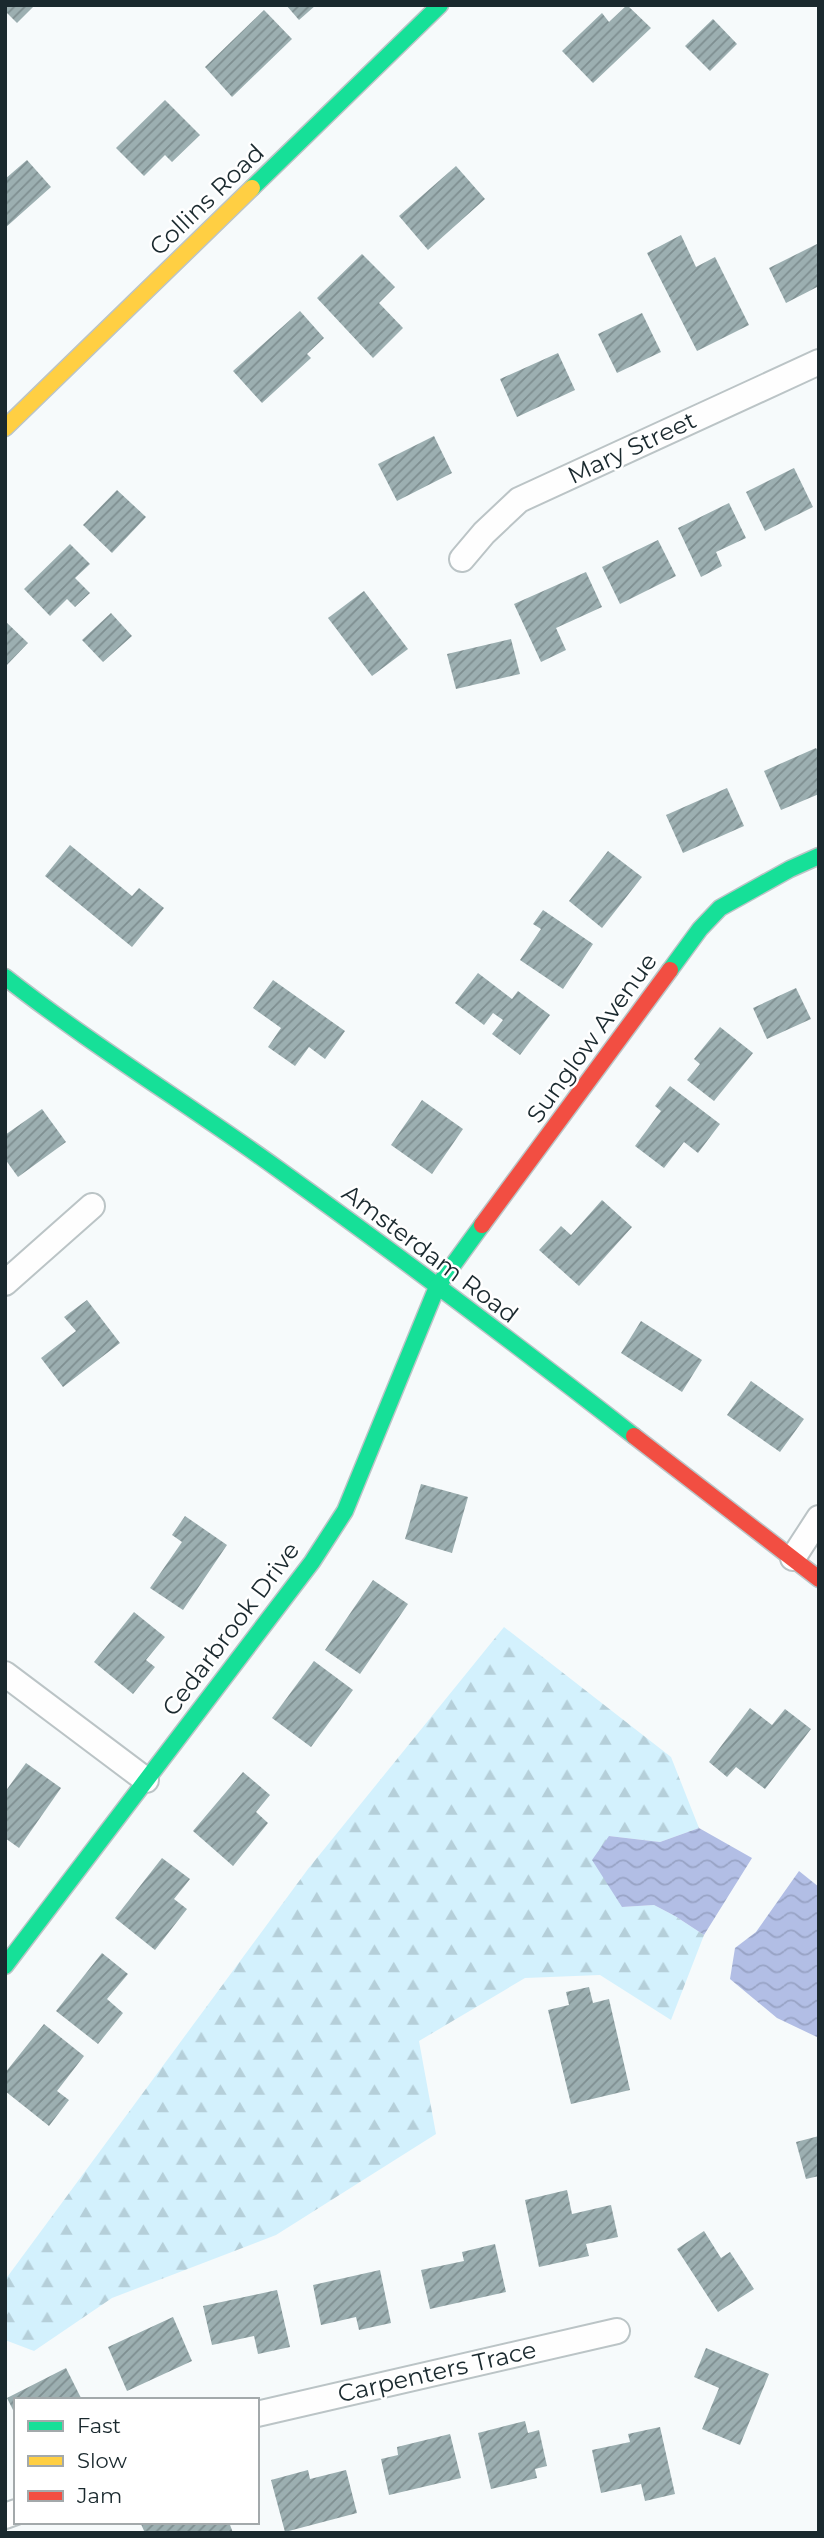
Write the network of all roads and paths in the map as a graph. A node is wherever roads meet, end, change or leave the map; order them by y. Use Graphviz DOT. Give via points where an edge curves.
graph roads {
  1 [pos="440,5"];
  2 [pos="819,362"];
  3 [pos="5,428"];
  4 [pos="462,559"];
  5 [pos="819,856"];
  6 [pos="5,977"];
  7 [pos="92,1206"];
  8 [pos="5,1283"];
  9 [pos="437,1287"];
  10 [pos="819,1518"];
  11 [pos="793,1558"];
  12 [pos="819,1578"];
  13 [pos="5,1674"];
  14 [pos="146,1780"];
  15 [pos="5,1966"];
  16 [pos="617,2331"];
  17 [pos="259,2414"];
  1 -- 3 [label="main road, Collins Road"];
  2 -- 4 [label="street, Mary Street" via="519,500"];
  5 -- 9 [label="main road, Sunglow Avenue" via="720,908 700,929"];
  6 -- 9 [label="main road, Amsterdam Road" via="127,1068 276,1167"];
  7 -- 8 [label="street"];
  9 -- 11 [label="main road, Amsterdam Road"];
  9 -- 14 [label="main road, Cedarbrook Drive" via="345,1511 312,1562"];
  10 -- 11 [label="street"];
  11 -- 12 [label="main road, Amsterdam Road"];
  13 -- 14 [label="street"];
  14 -- 15 [label="main road, Cedarbrook Drive"];
  16 -- 17 [label="street, Carpenters Trace"];
}
